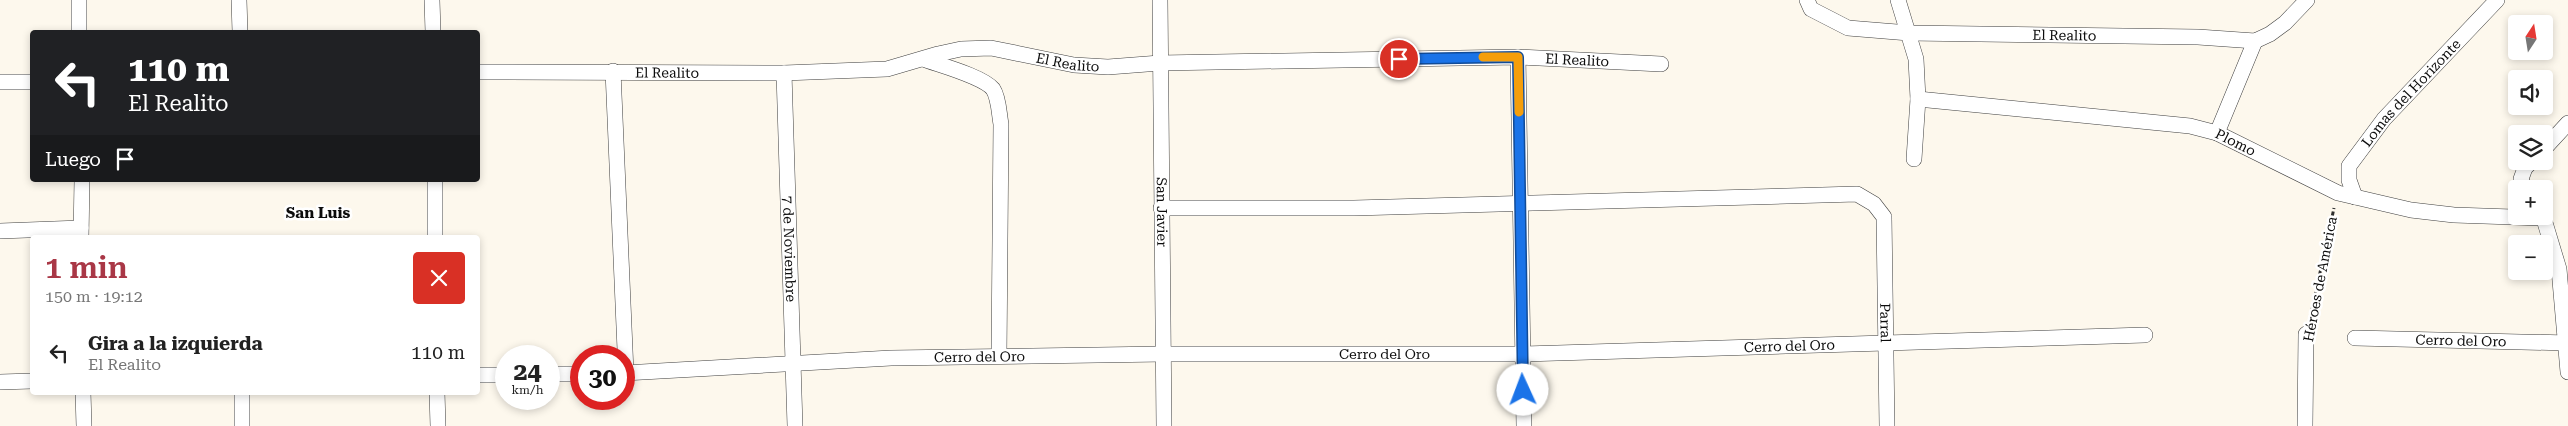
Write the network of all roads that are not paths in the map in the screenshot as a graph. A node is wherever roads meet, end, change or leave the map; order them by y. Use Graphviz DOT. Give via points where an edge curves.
graph roads {
  1 [pos="79,0"];
  2 [pos="239,0"];
  3 [pos="432,0"];
  4 [pos="1160,0"];
  5 [pos="1898,0"];
  6 [pos="2307,0"];
  7 [pos="2497,0"];
  8 [pos="1809,4"];
  9 [pos="80,30"];
  10 [pos="240,30"];
  11 [pos="432,30"];
  12 [pos="1908,33"];
  13 [pos="2255,41"];
  14 [pos="1518,57"];
  15 [pos="923,59"];
  16 [pos="1160,63"];
  17 [pos="1661,64"];
  18 [pos="614,71"];
  19 [pos="480,72"];
  20 [pos="784,73"];
  21 [pos="0,82"];
  22 [pos="30,82"];
  23 [pos="1918,99"];
  24 [pos="2568,123"];
  25 [pos="2217,133"];
  26 [pos="2553,139"];
  27 [pos="1914,159"];
  28 [pos="82,182"];
  29 [pos="435,182"];
  30 [pos="2354,196"];
  31 [pos="1521,202"];
  32 [pos="1162,208"];
  33 [pos="2508,216"];
  34 [pos="2546,225"];
  35 [pos="0,231"];
  36 [pos="81,233"];
  37 [pos="435,235"];
  38 [pos="2306,334"];
  39 [pos="2145,335"];
  40 [pos="2355,338"];
  41 [pos="2567,343"];
  42 [pos="624,345"];
  43 [pos="1886,345"];
  44 [pos="1163,354"];
  45 [pos="1522,354"];
  46 [pos="999,356"];
  47 [pos="792,362"];
  48 [pos="635,372"];
  49 [pos="2568,372"];
  50 [pos="480,375"];
  51 [pos="495,375"];
  52 [pos="30,381"];
  53 [pos="0,382"];
  54 [pos="83,395"];
  55 [pos="242,395"];
  56 [pos="437,395"];
  57 [pos="84,426"];
  58 [pos="242,426"];
  59 [pos="438,426"];
  60 [pos="795,426"];
  61 [pos="1164,426"];
  62 [pos="1524,426"];
  63 [pos="1887,426"];
  64 [pos="2305,426"];
  1 -- 9 [label="street"];
  2 -- 10 [label="street"];
  3 -- 11 [label="street"];
  4 -- 16 [label="street, San Javier"];
  5 -- 12 [label="street"];
  6 -- 13 [label="street" via="2285,23"];
  7 -- 30 [label="street, Lomas del Horizonte" via="2384,119 2349,166"];
  8 -- 12 [label="street, El Realito" via="1848,28"];
  12 -- 13 [label="street, El Realito" via="2198,37"];
  12 -- 23 [label="street" via="1916,59"];
  13 -- 25 [label="street"];
  14 -- 16 [label="street, El Realito"];
  14 -- 17 [label="street, El Realito"];
  14 -- 31 [label="street"];
  15 -- 16 [label="street, El Realito" via="961,49 991,48 1074,65 1108,67"];
  15 -- 20 [label="street, El Realito" via="887,69"];
  15 -- 46 [label="street" via="981,81 992,89 998,102 1001,124"];
  16 -- 32 [label="street, San Javier"];
  18 -- 19 [label="street, El Realito"];
  18 -- 20 [label="street, El Realito"];
  18 -- 42 [label="street"];
  20 -- 47 [label="street, 7 de Noviembre"];
  21 -- 22 [label="street"];
  23 -- 25 [label="street, Plomo" via="2190,126"];
  23 -- 27 [label="street"];
  24 -- 26 [label="street"];
  25 -- 30 [label="street, Plomo" via="2338,193"];
  28 -- 36 [label="street"];
  29 -- 37 [label="street"];
  30 -- 33 [label="street, Plomo" via="2411,210"];
  31 -- 32 [label="street" via="1354,208"];
  31 -- 43 [label="street, Parral" via="1857,194 1874,204 1884,218"];
  31 -- 45 [label="street"];
  32 -- 44 [label="street, San Javier"];
  34 -- 41 [label="street" via="2558,269"];
  35 -- 36 [label="street"];
  38 -- 64 [label="street, Héroes de América"];
  39 -- 43 [label="street, Cerro del Oro"];
  40 -- 41 [label="street, Cerro del Oro"];
  41 -- 49 [label="street"];
  43 -- 45 [label="street, Cerro del Oro"];
  43 -- 63 [label="street, Parral"];
  44 -- 45 [label="street, Cerro del Oro"];
  44 -- 46 [label="street, Cerro del Oro"];
  44 -- 61 [label="street, San Javier"];
  45 -- 62 [label="street"];
  46 -- 47 [label="street, Cerro del Oro"];
  47 -- 48 [label="street, Cerro del Oro"];
  47 -- 60 [label="street, 7 de Noviembre"];
  50 -- 51 [label="street"];
  52 -- 53 [label="street"];
  54 -- 57 [label="street"];
  55 -- 58 [label="street"];
  56 -- 59 [label="street"];
}
